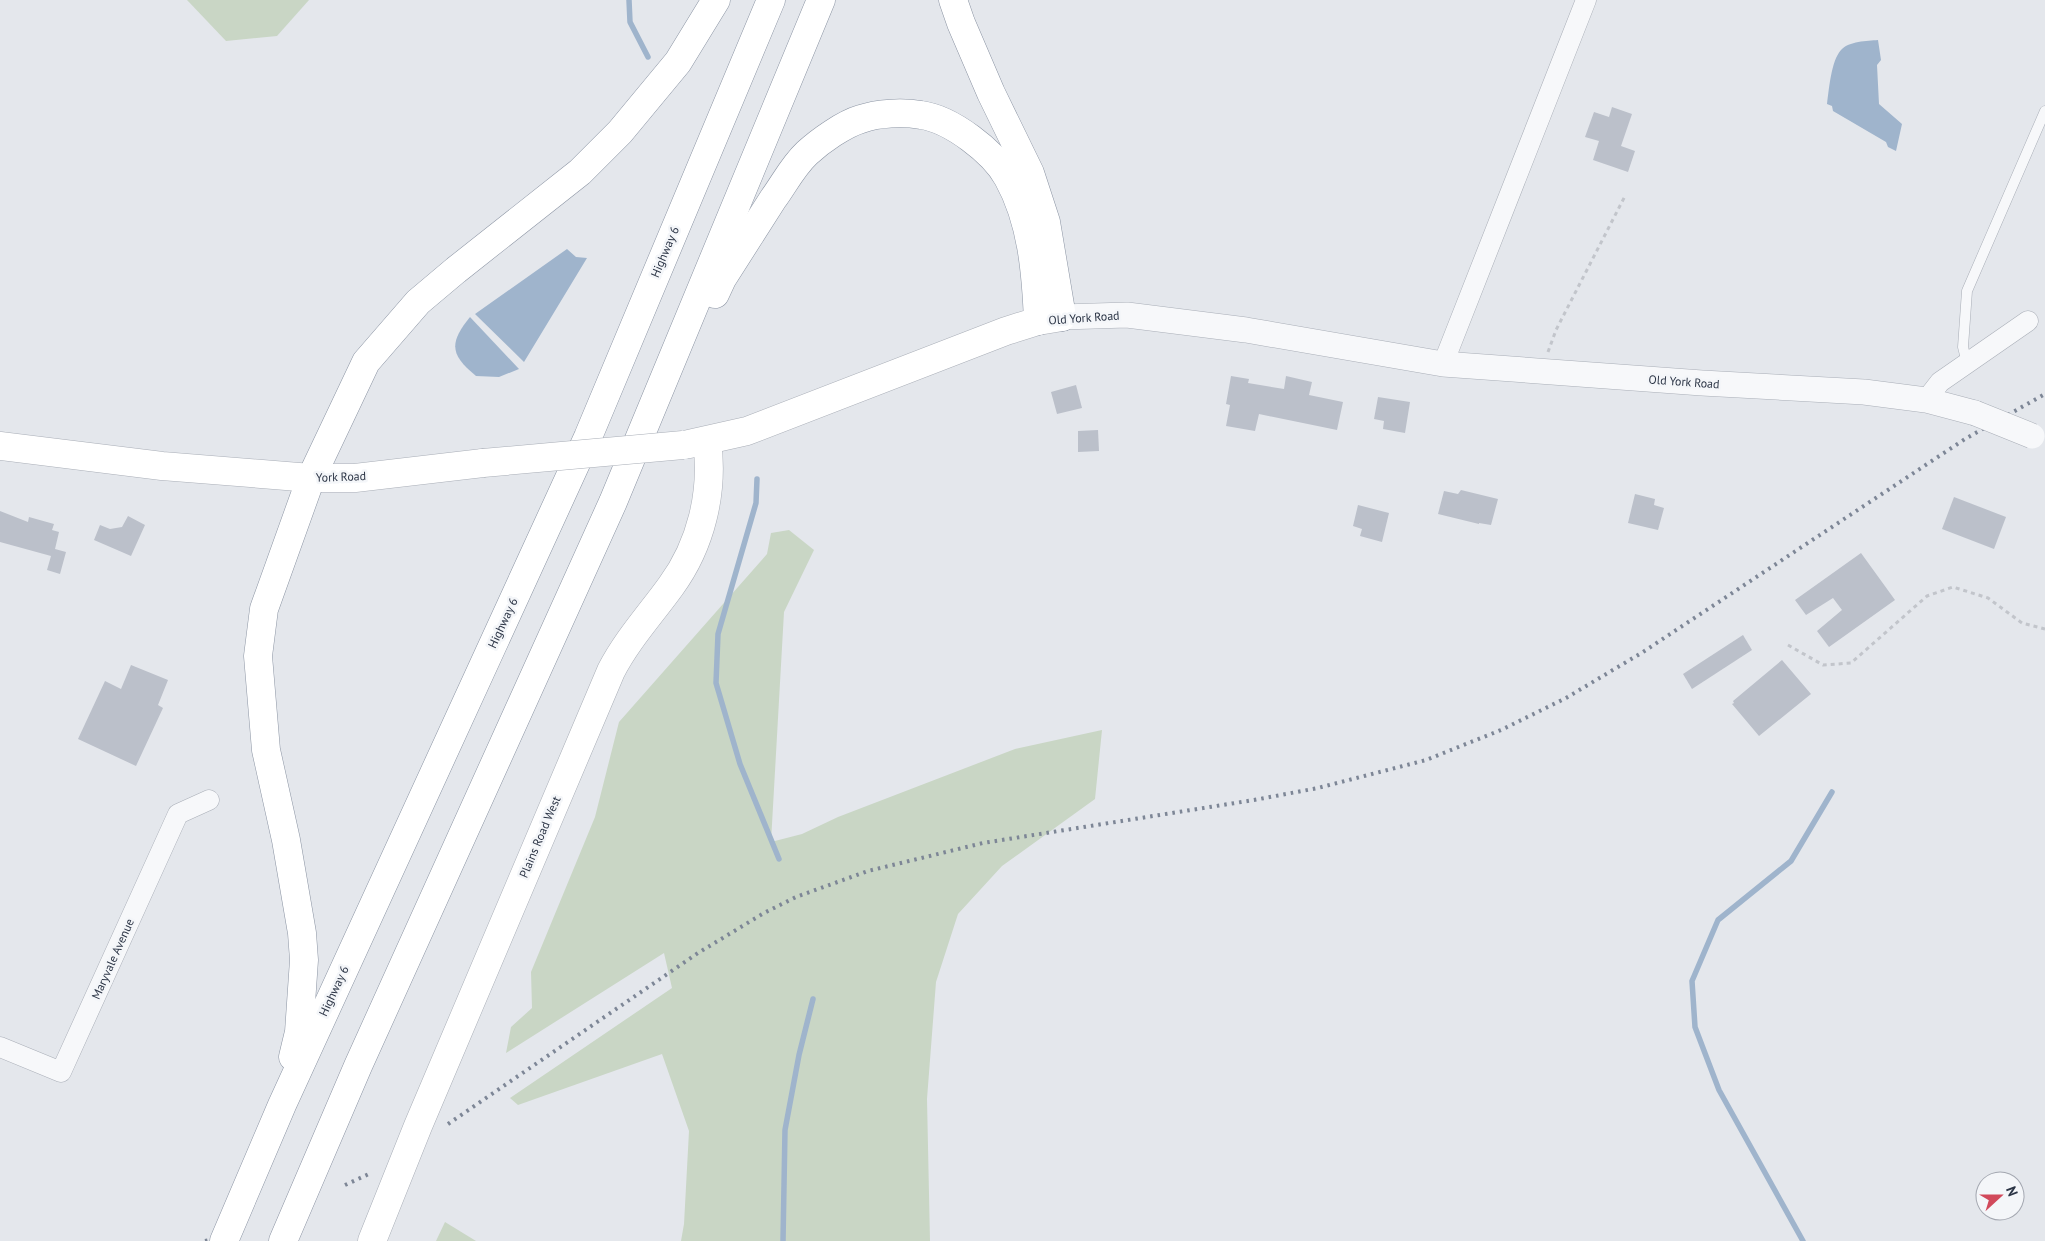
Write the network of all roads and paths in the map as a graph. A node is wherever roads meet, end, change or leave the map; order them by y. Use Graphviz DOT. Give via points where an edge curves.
graph roads {
  1 [pos="716,0"];
  2 [pos="770,0"];
  3 [pos="821,0"];
  4 [pos="953,0"];
  5 [pos="1586,0"];
  6 [pos="2045,111"];
  7 [pos="1626,196"];
  8 [pos="1050,319"];
  9 [pos="2028,321"];
  10 [pos="1967,363"];
  11 [pos="1443,364"];
  12 [pos="1542,372"];
  13 [pos="1926,400"];
  14 [pos="2038,440"];
  15 [pos="695,443"];
  16 [pos="0,446"];
  17 [pos="311,478"];
  18 [pos="613,502"];
  19 [pos="2045,629"];
  20 [pos="1788,645"];
  21 [pos="209,800"];
  22 [pos="0,1047"];
  23 [pos="282,1105"];
  24 [pos="224,1241"];
  25 [pos="283,1241"];
  26 [pos="372,1241"];
  1 -- 17 [label="main road" via="678,62 620,132 580,172 418,302 366,362"];
  2 -- 23 [label="main road, Highway 6" via="588,437"];
  3 -- 18 [label="main road"];
  4 -- 8 [label="main road" via="987,84 1030,173 1046,222"];
  5 -- 11 [label="street"];
  6 -- 10 [label="lane" via="1967,291 1963,346"];
  7 -- 12 [label="path" via="1556,330"];
  8 -- 11 [label="street, Old York Road" via="1136,316 1246,330"];
  8 -- 15 [label="main road, Old York Road" via="997,335 748,431"];
  8 -- 18 [label="main road" via="1017,196 991,154 971,138 923,115 893,114 861,119 833,133 806,153 761,218 722,279"];
  9 -- 10 [label="street"];
  10 -- 13 [label="street" via="1940,382"];
  11 -- 12 [label="street, Old York Road"];
  12 -- 13 [label="street, Old York Road" via="1864,392"];
  13 -- 14 [label="street, Old York Road, bridge" via="1974,413"];
  15 -- 17 [label="main road, York Road, bridge" via="355,478"];
  15 -- 26 [label="main road, Plains Road West" via="709,484 693,548 672,585 633,634 610,671 421,1117"];
  16 -- 17 [label="main road, York Road" via="162,466"];
  17 -- 23 [label="main road" via="264,609 258,656 266,750 286,840 304,960 298,1032"];
  18 -- 25 [label="main road" via="358,1066"];
  19 -- 20 [label="path" via="2022,623 1988,598 1953,588 1927,596 1851,662 1822,665"];
  21 -- 22 [label="street, Maryvale Avenue" via="178,814 62,1072"];
  23 -- 24 [label="main road, Highway 6"];
}
